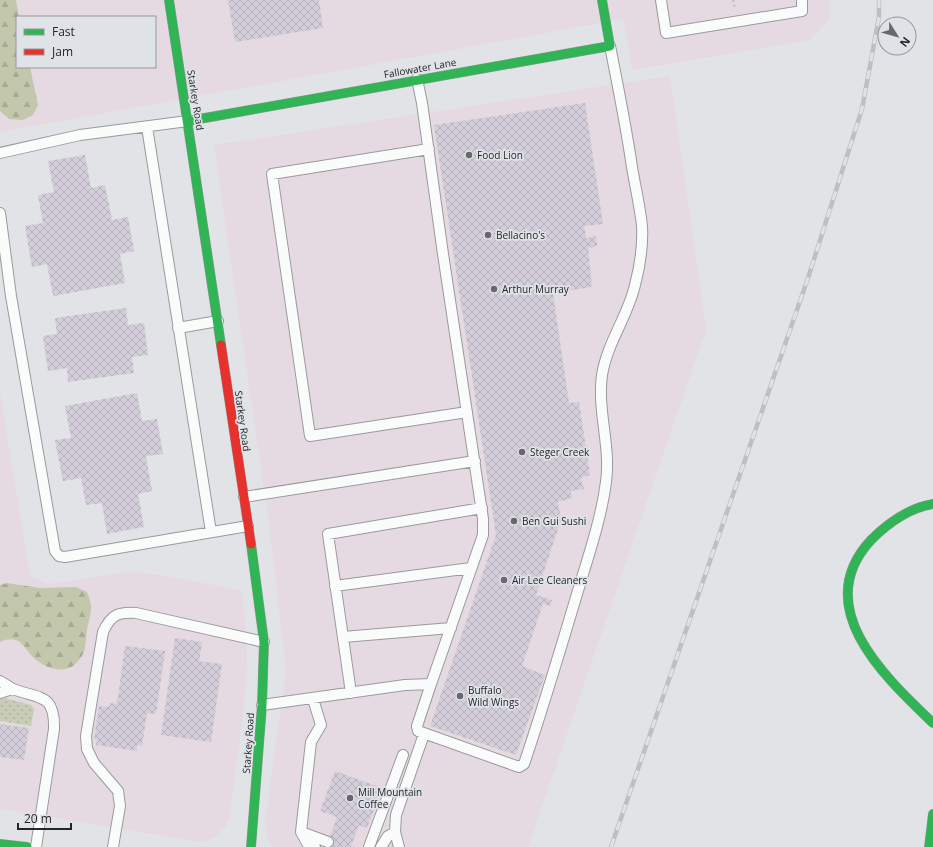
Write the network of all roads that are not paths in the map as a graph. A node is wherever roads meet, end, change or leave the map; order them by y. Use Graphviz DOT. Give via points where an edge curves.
graph roads {
  1 [pos="169,0"];
  2 [pos="602,0"];
  3 [pos="661,0"];
  4 [pos="802,0"];
  5 [pos="610,46"];
  6 [pos="417,79"];
  7 [pos="188,121"];
  8 [pos="147,127"];
  9 [pos="429,149"];
  10 [pos="0,153"];
  11 [pos="0,213"];
  12 [pos="218,321"];
  13 [pos="178,328"];
  14 [pos="467,412"];
  15 [pos="475,461"];
  16 [pos="244,497"];
  17 [pos="933,504"];
  18 [pos="482,508"];
  19 [pos="248,526"];
  20 [pos="211,532"];
  21 [pos="471,568"];
  22 [pos="335,586"];
  23 [pos="450,628"];
  24 [pos="343,637"];
  25 [pos="264,642"];
  26 [pos="0,681"];
  27 [pos="431,684"];
  28 [pos="0,687"];
  29 [pos="12,689"];
  30 [pos="0,693"];
  31 [pos="351,693"];
  32 [pos="313,699"];
  33 [pos="262,706"];
  34 [pos="933,723"];
  35 [pos="424,734"];
  36 [pos="403,755"];
  37 [pos="933,814"];
  38 [pos="301,832"];
  39 [pos="395,832"];
  40 [pos="328,842"];
  41 [pos="0,844"];
  42 [pos="27,847"];
  43 [pos="36,847"];
  44 [pos="113,847"];
  45 [pos="251,847"];
  46 [pos="315,847"];
  47 [pos="369,847"];
  48 [pos="381,847"];
  49 [pos="399,847"];
  50 [pos="929,847"];
  1 -- 7 [label="street, Starkey Road"];
  2 -- 5 [label="street"];
  3 -- 4 [label="lane" via="666,33 802,11"];
  5 -- 6 [label="street, Fallowater Lane"];
  5 -- 35 [label="lane" via="642,226 635,286 608,351 602,375 600,401 607,447 607,467 594,536 556,667 524,764 519,766"];
  6 -- 7 [label="street, Fallowater Lane"];
  6 -- 9 [label="lane"];
  7 -- 8 [label="lane"];
  7 -- 12 [label="street, Starkey Road"];
  8 -- 10 [label="lane" via="80,135"];
  8 -- 13 [label="lane"];
  9 -- 14 [label="lane"];
  9 -- 14 [label="lane" via="272,174 310,436"];
  11 -- 20 [label="lane" via="11,296 55,551 59,556 65,557"];
  12 -- 13 [label="lane"];
  12 -- 16 [label="street, Starkey Road"];
  13 -- 20 [label="lane"];
  14 -- 15 [label="lane"];
  15 -- 16 [label="lane"];
  15 -- 18 [label="lane"];
  16 -- 19 [label="street, Starkey Road"];
  17 -- 34 [label="street" via="902,515 881,530 866,546 852,569 846,588 848,608 864,646 895,686"];
  18 -- 21 [label="lane" via="483,535"];
  18 -- 22 [label="lane" via="328,534"];
  19 -- 20 [label="lane"];
  19 -- 25 [label="street, Starkey Road"];
  21 -- 22 [label="lane"];
  21 -- 23 [label="lane"];
  22 -- 24 [label="lane"];
  23 -- 24 [label="lane"];
  23 -- 27 [label="lane"];
  24 -- 31 [label="lane"];
  25 -- 33 [label="street, Starkey Road"];
  25 -- 44 [label="lane" via="136,613 122,612 109,620 104,632 86,736 87,749 94,763 118,791 120,806"];
  26 -- 29 [label="lane"];
  27 -- 31 [label="lane"];
  27 -- 35 [label="lane" via="417,726 418,731"];
  28 -- 29 [label="lane"];
  29 -- 30 [label="lane"];
  29 -- 43 [label="lane" via="40,696 49,704 54,714 54,729"];
  31 -- 32 [label="lane"];
  32 -- 33 [label="lane"];
  32 -- 38 [label="lane" via="321,725 310,742"];
  33 -- 45 [label="street, Starkey Road"];
  35 -- 39 [label="lane" via="396,815"];
  36 -- 47 [label="lane"];
  37 -- 50 [label="street"];
  38 -- 40 [label="lane"];
  38 -- 46 [label="lane" via="307,842"];
  39 -- 48 [label="lane" via="388,836"];
  39 -- 49 [label="lane"];
  41 -- 42 [label="street"];
}
